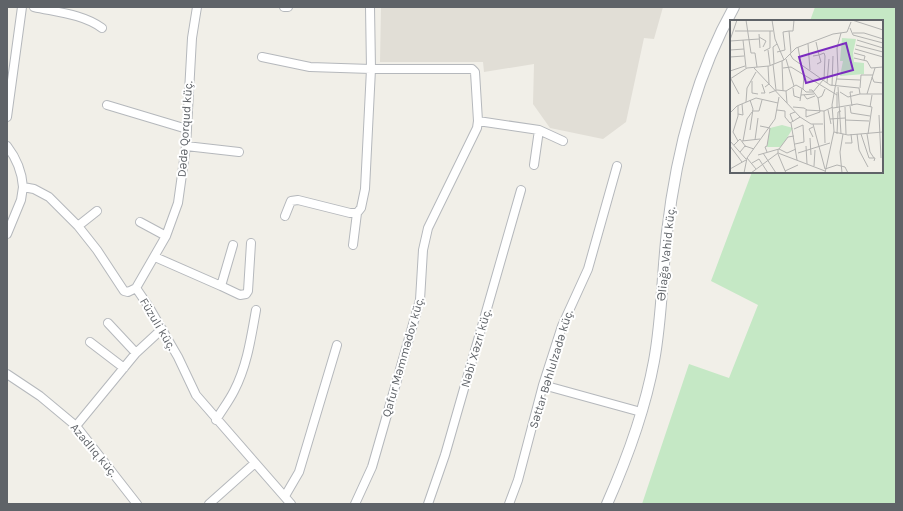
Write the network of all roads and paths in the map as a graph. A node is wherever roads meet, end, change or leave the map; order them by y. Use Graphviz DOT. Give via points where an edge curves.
graph roads {
  1 [pos="22,7"];
  2 [pos="34,7"];
  3 [pos="197,7"];
  4 [pos="284,7"];
  5 [pos="288,7"];
  6 [pos="370,7"];
  7 [pos="734,7"];
  8 [pos="102,28"];
  9 [pos="262,57"];
  10 [pos="371,70"];
  11 [pos="107,105"];
  12 [pos="7,117"];
  13 [pos="478,120"];
  14 [pos="187,129"];
  15 [pos="539,130"];
  16 [pos="564,141"];
  17 [pos="7,146"];
  18 [pos="186,146"];
  19 [pos="238,152"];
  20 [pos="534,165"];
  21 [pos="616,166"];
  22 [pos="23,187"];
  23 [pos="521,190"];
  24 [pos="97,211"];
  25 [pos="357,213"];
  26 [pos="285,216"];
  27 [pos="140,222"];
  28 [pos="78,226"];
  29 [pos="7,234"];
  30 [pos="166,236"];
  31 [pos="251,243"];
  32 [pos="233,245"];
  33 [pos="353,245"];
  34 [pos="155,258"];
  35 [pos="221,286"];
  36 [pos="136,288"];
  37 [pos="256,310"];
  38 [pos="108,323"];
  39 [pos="162,329"];
  40 [pos="90,342"];
  41 [pos="337,345"];
  42 [pos="136,353"];
  43 [pos="124,368"];
  44 [pos="7,374"];
  45 [pos="543,385"];
  46 [pos="641,412"];
  47 [pos="216,420"];
  48 [pos="76,426"];
  49 [pos="255,464"];
  50 [pos="285,496"];
  51 [pos="137,504"];
  52 [pos="209,504"];
  53 [pos="291,504"];
  54 [pos="355,504"];
  55 [pos="428,504"];
  56 [pos="509,504"];
  57 [pos="607,504"];
  1 -- 12 [label="street"];
  2 -- 8 [label="street" via="78,16"];
  3 -- 14 [label="street, Dədə Qorqud küç." via="191,44"];
  4 -- 5 [label="street"];
  6 -- 10 [label="street"];
  7 -- 46 [label="street, Əliağa Vahid küç." via="701,77 679,160 667,232 654,360"];
  9 -- 10 [label="street" via="310,67"];
  10 -- 13 [label="street, Qafur Məmmədov küç." via="472,69 475,72"];
  10 -- 25 [label="street" via="365,189 361,208"];
  11 -- 14 [label="street"];
  13 -- 15 [label="street"];
  13 -- 54 [label="street, Qafur Məmmədov küç." via="473,138 428,228 423,250 420,300 372,467"];
  14 -- 18 [label="street, Dədə Qorqud küç."];
  15 -- 16 [label="street"];
  15 -- 20 [label="street"];
  17 -- 22 [label="street" via="22,172"];
  18 -- 19 [label="street"];
  18 -- 30 [label="street, Dədə Qorqud küç." via="178,203"];
  21 -- 45 [label="street, Səttar Bəhlulzadə küç." via="588,269 562,326"];
  22 -- 28 [label="street, Füzuli küç." via="34,189 49,197"];
  22 -- 29 [label="street" via="21,200"];
  23 -- 55 [label="street, Nəbi Xəzri küç." via="445,455"];
  24 -- 28 [label="street"];
  25 -- 26 [label="street" via="350,214 298,200 291,201"];
  25 -- 33 [label="street"];
  27 -- 30 [label="street"];
  28 -- 36 [label="street, Füzuli küç." via="124,291"];
  30 -- 34 [label="street, Dədə Qorqud küç."];
  31 -- 35 [label="street" via="246,294 240,295"];
  32 -- 35 [label="street"];
  34 -- 35 [label="street"];
  34 -- 36 [label="street, Dədə Qorqud küç."];
  36 -- 39 [label="street, Füzuli küç."];
  37 -- 47 [label="street" via="242,373 234,392"];
  38 -- 42 [label="street"];
  39 -- 42 [label="street"];
  39 -- 47 [label="street, Füzuli küç." via="196,395"];
  40 -- 43 [label="street"];
  41 -- 50 [label="street" via="299,472"];
  42 -- 43 [label="street"];
  43 -- 48 [label="street"];
  44 -- 48 [label="street, Azadlıq küç." via="40,396"];
  45 -- 46 [label="street"];
  45 -- 56 [label="street, Səttar Bəhlulzadə küç." via="518,480"];
  46 -- 57 [label="street, Əliağa Vahid küç."];
  47 -- 49 [label="street, Füzuli küç."];
  48 -- 51 [label="street, Azadlıq küç."];
  49 -- 50 [label="street, Füzuli küç."];
  49 -- 52 [label="street"];
  50 -- 53 [label="street, Füzuli küç."];
}
